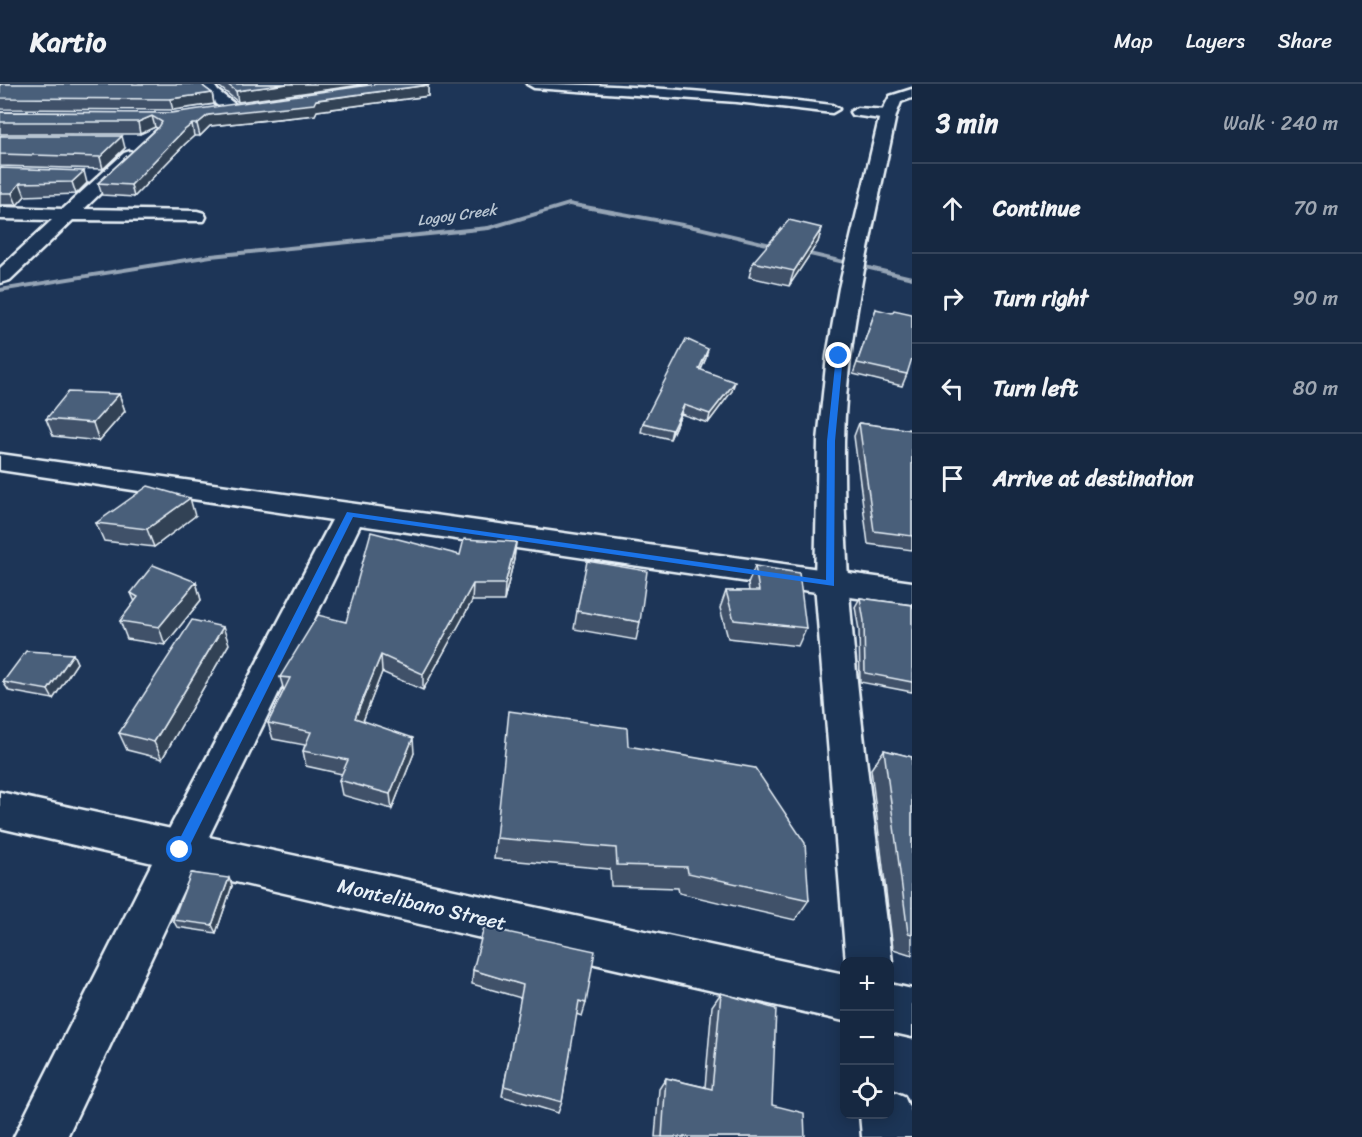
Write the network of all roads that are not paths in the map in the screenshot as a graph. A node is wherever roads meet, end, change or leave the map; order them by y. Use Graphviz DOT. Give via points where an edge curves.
graph roads {
  1 [pos="534,84"];
  2 [pos="209,89"];
  3 [pos="912,93"];
  4 [pos="189,94"];
  5 [pos="214,112"];
  6 [pos="888,115"];
  7 [pos="134,141"];
  8 [pos="88,175"];
  9 [pos="110,176"];
  10 [pos="0,213"];
  11 [pos="70,214"];
  12 [pos="197,217"];
  13 [pos="0,277"];
  14 [pos="0,462"];
  15 [pos="351,514"];
  16 [pos="831,584"];
  17 [pos="912,594"];
  18 [pos="0,810"];
  19 [pos="180,850"];
  20 [pos="868,957"];
  21 [pos="840,997"];
  22 [pos="894,1009"];
  23 [pos="912,1013"];
  24 [pos="886,1119"];
  25 [pos="40,1137"];
  26 [pos="888,1137"];
  1 -- 6 [label="street" via="832,109 848,107 857,112"];
  2 -- 4 [label="street"];
  2 -- 5 [label="street" via="240,109"];
  3 -- 6 [label="street" via="895,99"];
  6 -- 16 [label="street" via="839,356 831,441"];
  7 -- 9 [label="street"];
  8 -- 9 [label="street"];
  9 -- 11 [label="street"];
  10 -- 11 [label="street"];
  11 -- 12 [label="street"];
  11 -- 13 [label="street"];
  14 -- 15 [label="street"];
  15 -- 16 [label="street"];
  15 -- 19 [label="street"];
  16 -- 17 [label="street"];
  16 -- 20 [label="street"];
  18 -- 19 [label="street, Montelibano Street"];
  19 -- 21 [label="street, Montelibano Street"];
  19 -- 25 [label="street"];
  22 -- 23 [label="street"];
  24 -- 26 [label="street"];
}
